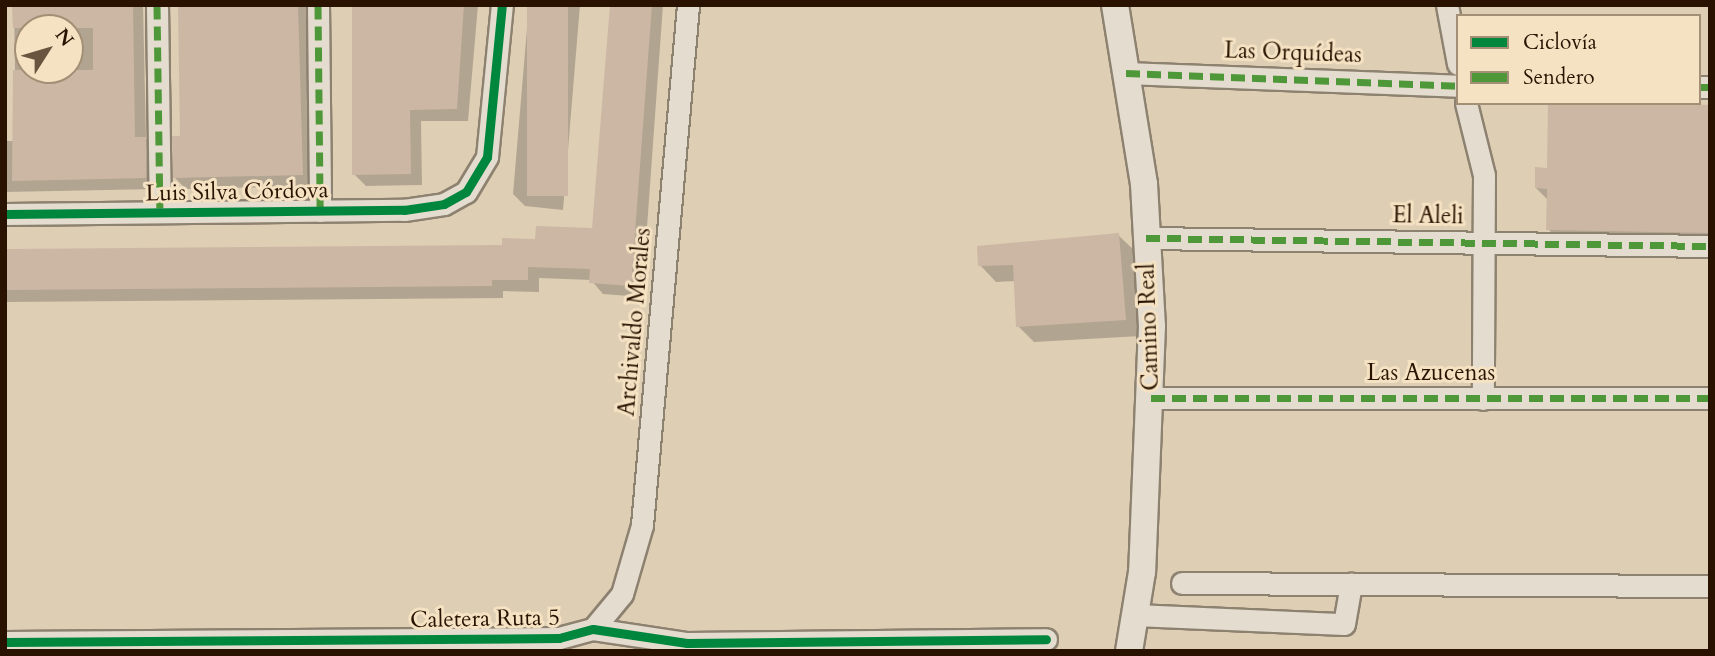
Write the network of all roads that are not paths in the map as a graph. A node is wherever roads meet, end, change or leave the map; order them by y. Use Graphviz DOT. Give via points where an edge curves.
graph roads {
  1 [pos="157,5"];
  2 [pos="318,5"];
  3 [pos="502,5"];
  4 [pos="688,5"];
  5 [pos="1115,5"];
  6 [pos="1447,5"];
  7 [pos="1456,53"];
  8 [pos="1126,73"];
  9 [pos="1456,86"];
  10 [pos="1466,105"];
  11 [pos="320,211"];
  12 [pos="160,212"];
  13 [pos="5,214"];
  14 [pos="1146,239"];
  15 [pos="1487,243"];
  16 [pos="1710,246"];
  17 [pos="1151,398"];
  18 [pos="1710,398"];
  19 [pos="1483,399"];
  20 [pos="1182,583"];
  21 [pos="1351,584"];
  22 [pos="1710,586"];
  23 [pos="1135,615"];
  24 [pos="593,629"];
  25 [pos="1046,639"];
  26 [pos="5,642"];
  27 [pos="1129,651"];
  1 -- 12 [label="street"];
  2 -- 11 [label="street"];
  3 -- 11 [label="street, Luis Silva Córdova" via="491,141 466,192 424,208"];
  4 -- 24 [label="street, Archivaldo Morales" via="642,525 622,594"];
  5 -- 8 [label="street, Camino Real"];
  6 -- 7 [label="street"];
  8 -- 9 [label="street, Las Orquídeas"];
  8 -- 14 [label="street, Camino Real"];
  10 -- 15 [label="street" via="1484,175"];
  11 -- 12 [label="street, Luis Silva Córdova"];
  12 -- 13 [label="street, Luis Silva Córdova"];
  14 -- 15 [label="street, El Aleli"];
  14 -- 17 [label="street, Camino Real"];
  15 -- 16 [label="street, El Aleli"];
  15 -- 19 [label="street"];
  17 -- 19 [label="street, Las Azucenas"];
  17 -- 23 [label="street, Camino Real"];
  18 -- 19 [label="street, Las Azucenas"];
  20 -- 21 [label="street"];
  21 -- 22 [label="street"];
  21 -- 23 [label="street" via="1344,624"];
  23 -- 27 [label="street, Camino Real"];
  24 -- 25 [label="street, Caletera Ruta 5" via="687,643"];
  24 -- 26 [label="street, Caletera Ruta 5" via="559,638"];
}
